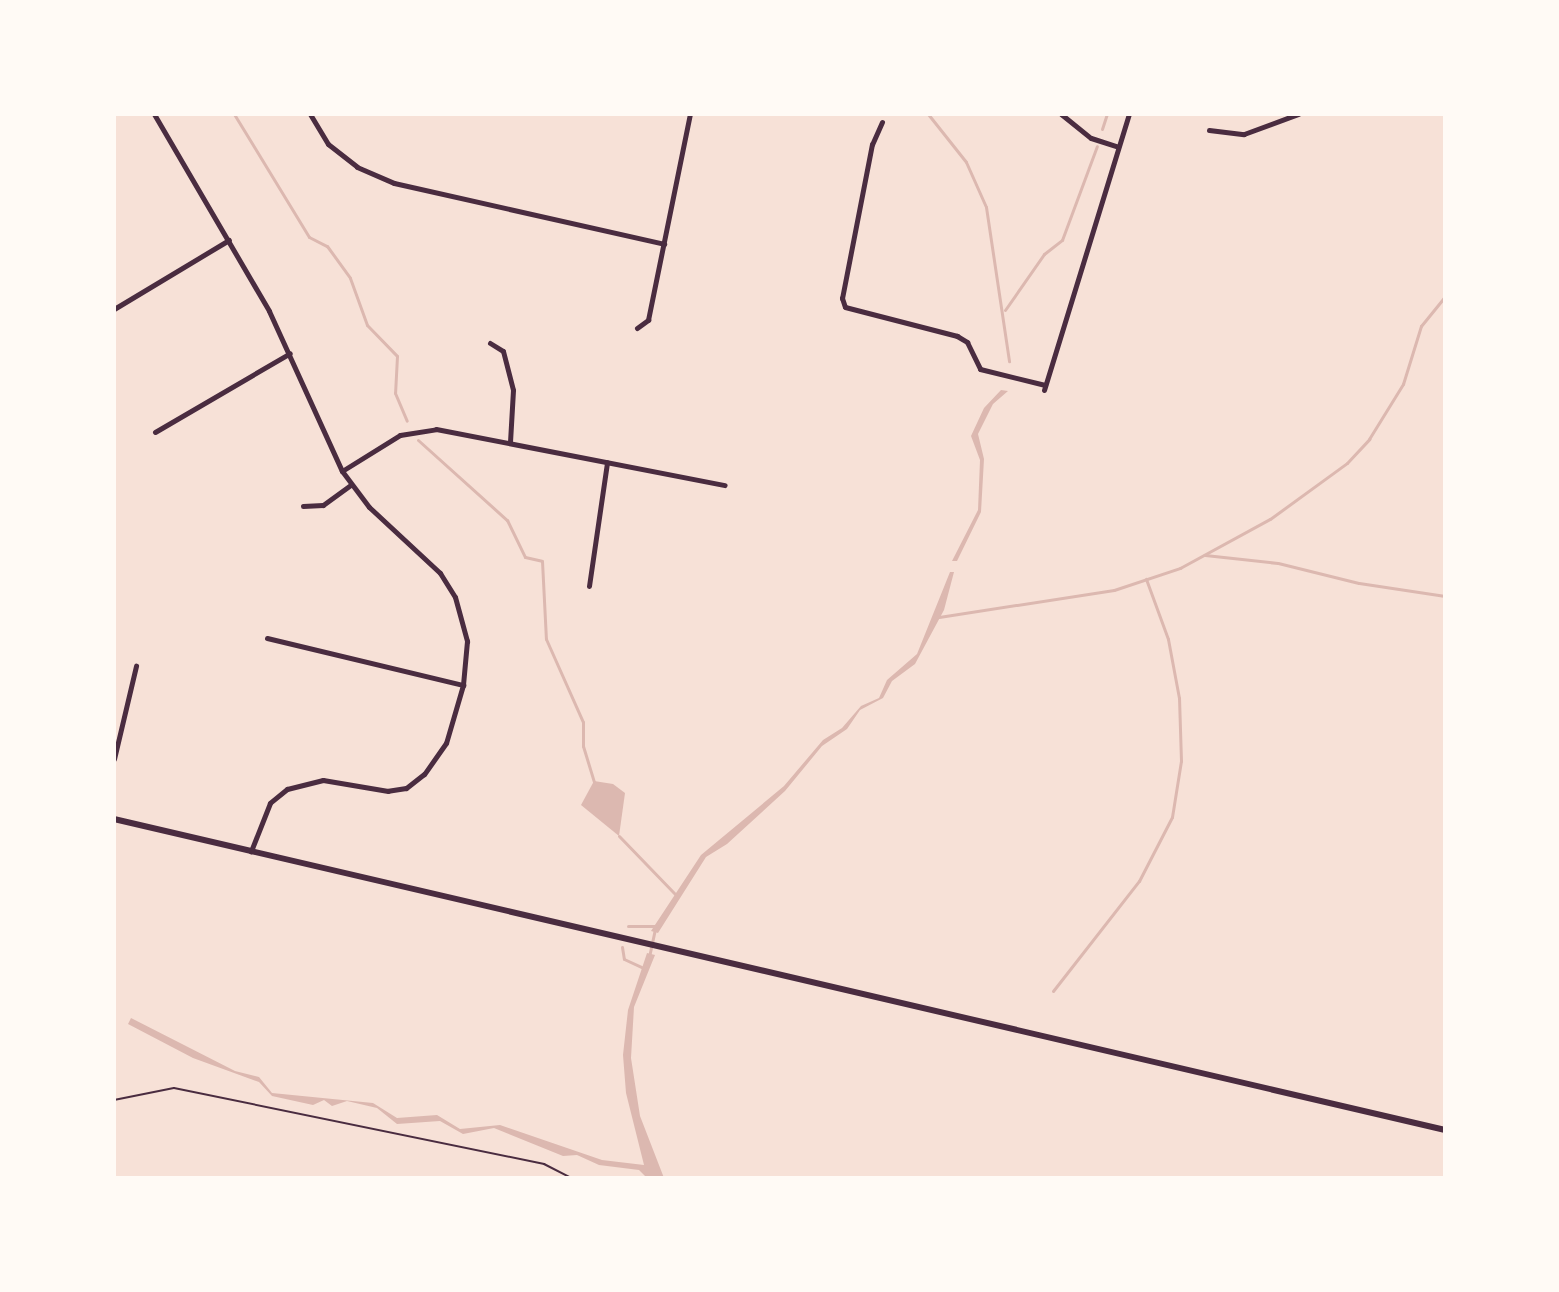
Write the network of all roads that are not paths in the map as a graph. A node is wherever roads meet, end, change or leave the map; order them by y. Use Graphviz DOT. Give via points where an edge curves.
graph roads {
  1 [pos="154,114"];
  2 [pos="310,114"];
  3 [pos="689,114"];
  4 [pos="1061,114"];
  5 [pos="1129,114"];
  6 [pos="1298,114"];
  7 [pos="882,122"];
  8 [pos="1209,130"];
  9 [pos="1118,147"];
  10 [pos="229,240"];
  11 [pos="664,244"];
  12 [pos="114,309"];
  13 [pos="637,328"];
  14 [pos="490,343"];
  15 [pos="290,353"];
  16 [pos="155,432"];
  17 [pos="510,442"];
  18 [pos="607,462"];
  19 [pos="342,471"];
  20 [pos="351,485"];
  21 [pos="725,485"];
  22 [pos="303,506"];
  23 [pos="589,586"];
  24 [pos="267,638"];
  25 [pos="136,666"];
  26 [pos="463,685"];
  27 [pos="114,759"];
  28 [pos="114,819"];
  29 [pos="251,851"];
  30 [pos="114,1100"];
  31 [pos="1445,1130"];
  32 [pos="572,1178"];
  1 -- 10 [label="street"];
  2 -- 11 [label="street" via="328,144 357,167 394,183"];
  3 -- 11 [label="street"];
  4 -- 9 [label="street" via="1091,138"];
  5 -- 9 [label="street"];
  6 -- 8 [label="street" via="1286,123 1244,134"];
  7 -- 9 [label="street" via="866,175 842,298 845,307 957,336 967,342 980,369 1044,388"];
  10 -- 12 [label="street"];
  10 -- 15 [label="street"];
  11 -- 13 [label="street" via="648,320"];
  14 -- 17 [label="street" via="503,351 513,390"];
  15 -- 16 [label="street"];
  15 -- 19 [label="street"];
  17 -- 18 [label="street"];
  17 -- 19 [label="street" via="416,430"];
  18 -- 21 [label="street"];
  18 -- 23 [label="street"];
  19 -- 20 [label="street"];
  20 -- 22 [label="street" via="323,505"];
  20 -- 26 [label="street" via="390,529 428,559 455,597 467,641"];
  24 -- 26 [label="street"];
  25 -- 27 [label="street"];
  26 -- 29 [label="street" via="446,743 424,774 406,788 388,791 323,780 287,789 270,803"];
  28 -- 29 [label="street"];
  29 -- 31 [label="street"];
  30 -- 32 [label="lane" via="174,1088 544,1164"];
}
